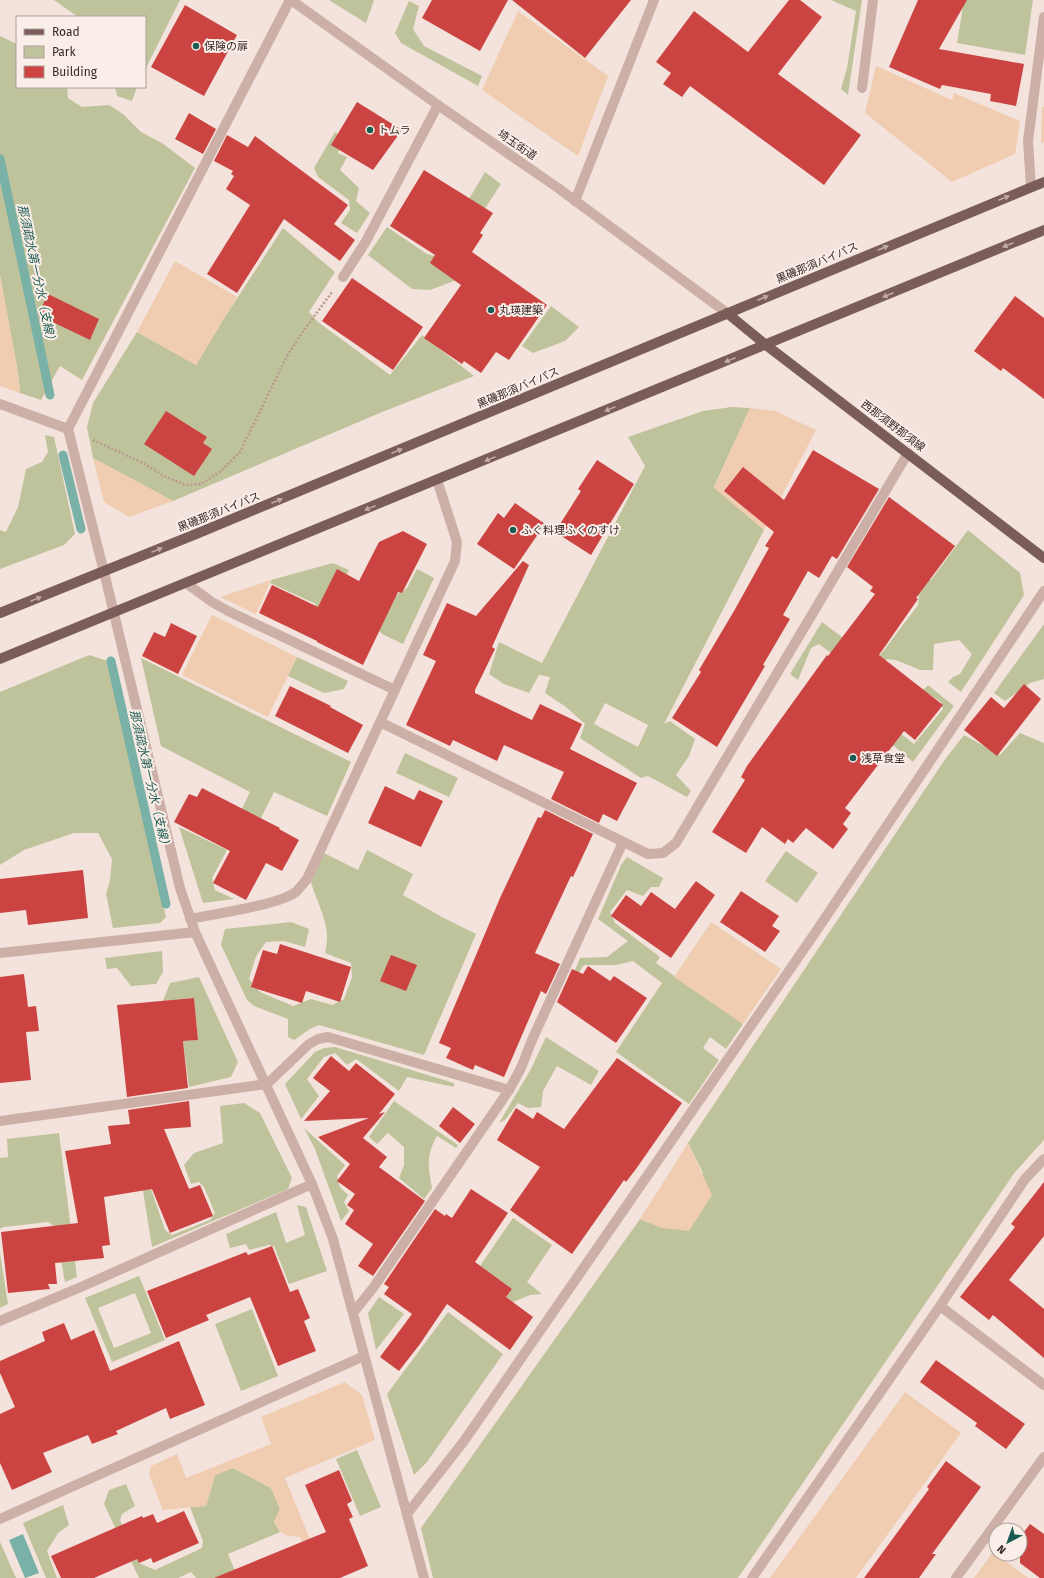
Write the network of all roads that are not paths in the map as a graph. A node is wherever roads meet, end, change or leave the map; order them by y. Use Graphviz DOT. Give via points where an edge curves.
graph roads {
  1 [pos="291,0"];
  2 [pos="654,0"];
  3 [pos="873,0"];
  4 [pos="1044,17"];
  5 [pos="862,88"];
  6 [pos="438,105"];
  7 [pos="1044,182"];
  8 [pos="1031,187"];
  9 [pos="576,201"];
  10 [pos="1044,230"];
  11 [pos="343,277"];
  12 [pos="727,313"];
  13 [pos="766,345"];
  14 [pos="0,404"];
  15 [pos="68,429"];
  16 [pos="908,453"];
  17 [pos="437,480"];
  18 [pos="1044,558"];
  19 [pos="104,572"];
  20 [pos="186,583"];
  21 [pos="1044,591"];
  22 [pos="0,613"];
  23 [pos="114,613"];
  24 [pos="0,660"];
  25 [pos="395,690"];
  26 [pos="380,722"];
  27 [pos="623,842"];
  28 [pos="190,919"];
  29 [pos="195,932"];
  30 [pos="0,953"];
  31 [pos="267,1084"];
  32 [pos="509,1090"];
  33 [pos="0,1121"];
  34 [pos="1044,1159"];
  35 [pos="312,1184"];
  36 [pos="940,1306"];
  37 [pos="353,1313"];
  38 [pos="0,1321"];
  39 [pos="364,1356"];
  40 [pos="1044,1385"];
  41 [pos="1044,1457"];
  42 [pos="407,1514"];
  43 [pos="0,1519"];
  44 [pos="424,1578"];
  45 [pos="752,1578"];
  46 [pos="956,1578"];
  1 -- 6 [label="street, 埼玉街道"];
  1 -- 15 [label="street"];
  2 -- 9 [label="street"];
  3 -- 5 [label="street"];
  4 -- 8 [label="street" via="1028,141"];
  6 -- 9 [label="street, 埼玉街道"];
  6 -- 11 [label="street" via="365,243"];
  7 -- 8 [label="main road, 黒磯那須バイパス"];
  12 -- 8 [label="main road, 黒磯那須バイパス, one-way"];
  9 -- 12 [label="street, 埼玉街道"];
  10 -- 13 [label="main road, one-way"];
  12 -- 13 [label="main road, 西那須野那須線"];
  19 -- 12 [label="main road, 黒磯那須バイパス, one-way"];
  13 -- 16 [label="main road, 西那須野那須線"];
  13 -- 17 [label="main road, one-way"];
  14 -- 15 [label="street"];
  15 -- 19 [label="street"];
  16 -- 18 [label="main road, 西那須野那須線"];
  16 -- 27 [label="street" via="676,842 663,854 648,854"];
  17 -- 20 [label="main road, one-way"];
  17 -- 25 [label="street" via="457,542 455,561"];
  22 -- 19 [label="main road, 黒磯那須バイパス, one-way"];
  19 -- 23 [label="street"];
  20 -- 23 [label="main road"];
  20 -- 25 [label="street" via="228,611"];
  21 -- 42 [label="street" via="775,992 464,1442"];
  23 -- 24 [label="main road"];
  23 -- 28 [label="street" via="180,888"];
  25 -- 26 [label="street"];
  26 -- 27 [label="street"];
  26 -- 28 [label="street" via="307,879 296,892 258,905"];
  27 -- 32 [label="street"];
  28 -- 29 [label="street"];
  29 -- 30 [label="street"];
  29 -- 31 [label="street"];
  31 -- 32 [label="street" via="309,1044 328,1037"];
  31 -- 33 [label="street"];
  31 -- 35 [label="street"];
  32 -- 37 [label="street" via="374,1288"];
  34 -- 36 [label="street" via="1025,1179"];
  35 -- 37 [label="street" via="333,1239"];
  35 -- 38 [label="street"];
  36 -- 40 [label="street"];
  36 -- 45 [label="street"];
  37 -- 39 [label="street"];
  39 -- 42 [label="street"];
  39 -- 43 [label="street"];
  41 -- 46 [label="street"];
  42 -- 44 [label="street"];
}
